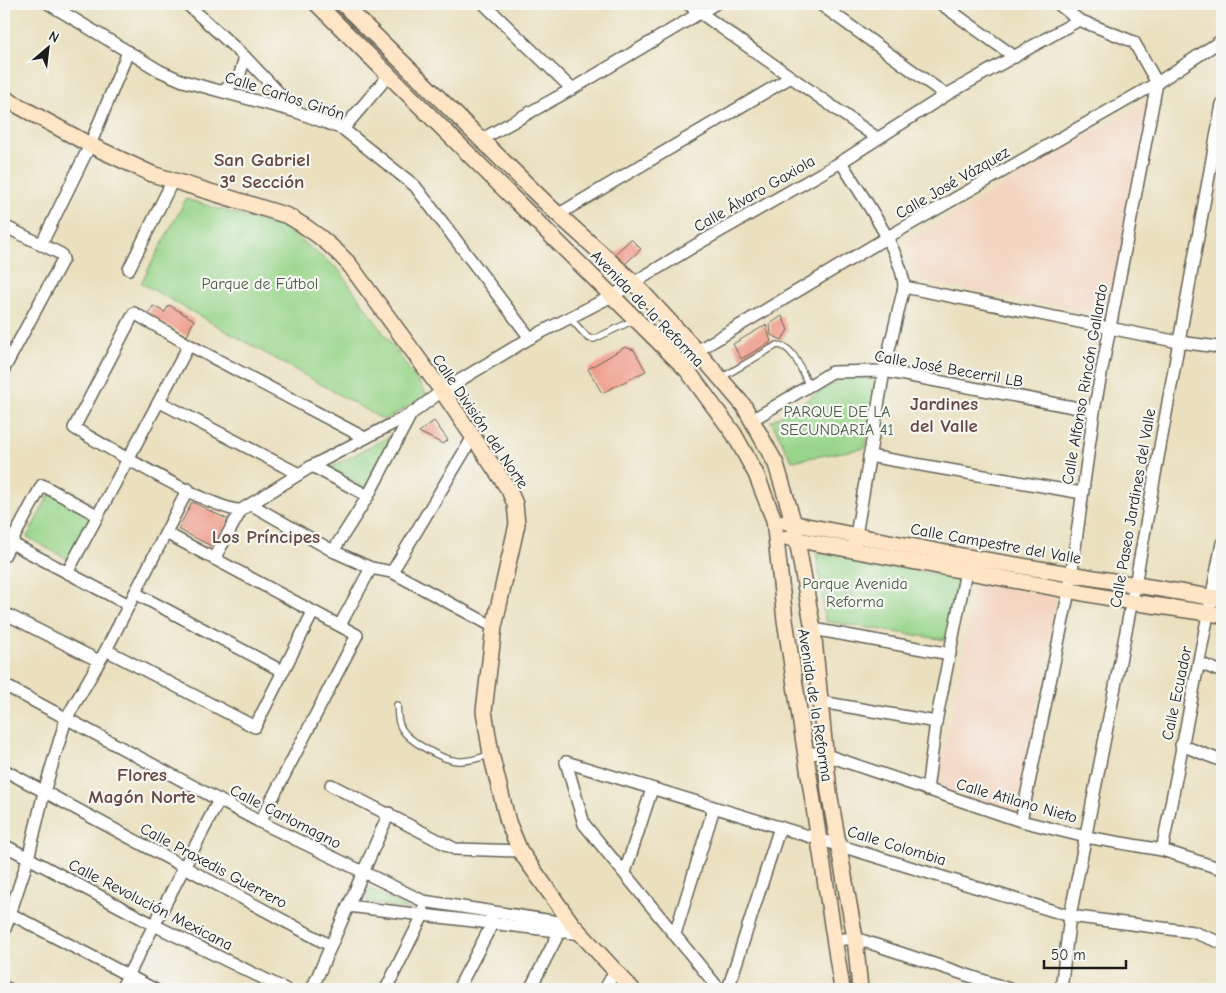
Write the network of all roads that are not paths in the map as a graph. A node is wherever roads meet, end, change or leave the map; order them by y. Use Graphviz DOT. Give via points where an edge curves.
graph roads {
  1 [pos="48,4"];
  2 [pos="187,4"];
  3 [pos="317,4"];
  4 [pos="343,4"];
  5 [pos="484,4"];
  6 [pos="688,4"];
  7 [pos="716,4"];
  8 [pos="820,4"];
  9 [pos="941,4"];
  10 [pos="1058,4"];
  11 [pos="700,13"];
  12 [pos="1080,20"];
  13 [pos="1222,40"];
  14 [pos="128,52"];
  15 [pos="245,57"];
  16 [pos="1015,57"];
  17 [pos="389,75"];
  18 [pos="791,77"];
  19 [pos="1157,83"];
  20 [pos="572,89"];
  21 [pos="223,91"];
  22 [pos="946,95"];
  23 [pos="4,98"];
  24 [pos="1222,104"];
  25 [pos="297,112"];
  26 [pos="343,129"];
  27 [pos="876,138"];
  28 [pos="482,139"];
  29 [pos="90,145"];
  30 [pos="841,162"];
  31 [pos="173,180"];
  32 [pos="559,214"];
  33 [pos="4,226"];
  34 [pos="886,238"];
  35 [pos="41,245"];
  36 [pos="129,269"];
  37 [pos="633,282"];
  38 [pos="904,287"];
  39 [pos="612,296"];
  40 [pos="570,318"];
  41 [pos="635,320"];
  42 [pos="1109,328"];
  43 [pos="530,338"];
  44 [pos="1179,342"];
  45 [pos="189,345"];
  46 [pos="1218,347"];
  47 [pos="697,351"];
  48 [pos="4,369"];
  49 [pos="884,371"];
  50 [pos="720,379"];
  51 [pos="809,386"];
  52 [pos="442,391"];
  53 [pos="160,402"];
  54 [pos="1094,411"];
  55 [pos="411,414"];
  56 [pos="752,420"];
  57 [pos="473,437"];
  58 [pos="365,438"];
  59 [pos="869,456"];
  60 [pos="128,458"];
  61 [pos="312,466"];
  62 [pos="299,474"];
  63 [pos="188,489"];
  64 [pos="1082,493"];
  65 [pos="368,496"];
  66 [pos="247,508"];
  67 [pos="97,515"];
  68 [pos="774,520"];
  69 [pos="794,524"];
  70 [pos="166,533"];
  71 [pos="777,536"];
  72 [pos="797,539"];
  73 [pos="11,543"];
  74 [pos="855,543"];
  75 [pos="1222,543"];
  76 [pos="334,551"];
  77 [pos="4,556"];
  78 [pos="214,559"];
  79 [pos="371,568"];
  80 [pos="966,570"];
  81 [pos="392,572"];
  82 [pos="68,573"];
  83 [pos="1072,574"];
  84 [pos="1135,585"];
  85 [pos="1069,591"];
  86 [pos="135,593"];
  87 [pos="1217,598"];
  88 [pos="1131,602"];
  89 [pos="129,605"];
  90 [pos="314,612"];
  91 [pos="4,613"];
  92 [pos="1216,614"];
  93 [pos="340,625"];
  94 [pos="494,628"];
  95 [pos="813,629"];
  96 [pos="106,650"];
  97 [pos="950,654"];
  98 [pos="99,661"];
  99 [pos="1200,663"];
  100 [pos="282,671"];
  101 [pos="1222,672"];
  102 [pos="4,685"];
  103 [pos="821,702"];
  104 [pos="397,705"];
  105 [pos="66,719"];
  106 [pos="936,722"];
  107 [pos="1181,745"];
  108 [pos="806,752"];
  109 [pos="490,754"];
  110 [pos="826,755"];
  111 [pos="1222,762"];
  112 [pos="4,770"];
  113 [pos="331,785"];
  114 [pos="652,789"];
  115 [pos="927,790"];
  116 [pos="44,792"];
  117 [pos="219,800"];
  118 [pos="714,808"];
  119 [pos="389,814"];
  120 [pos="1021,821"];
  121 [pos="260,822"];
  122 [pos="780,827"];
  123 [pos="1086,837"];
  124 [pos="818,838"];
  125 [pos="838,844"];
  126 [pos="4,845"];
  127 [pos="1162,850"];
  128 [pos="520,851"];
  129 [pos="28,859"];
  130 [pos="184,868"];
  131 [pos="1222,869"];
  132 [pos="362,872"];
  133 [pos="625,872"];
  134 [pos="423,901"];
  135 [pos="348,906"];
  136 [pos="7,912"];
  137 [pos="490,912"];
  138 [pos="423,915"];
  139 [pos="1070,916"];
  140 [pos="492,924"];
  141 [pos="154,925"];
  142 [pos="572,930"];
  143 [pos="4,932"];
  144 [pos="674,934"];
  145 [pos="855,938"];
  146 [pos="836,940"];
  147 [pos="1222,942"];
  148 [pos="331,946"];
  149 [pos="616,969"];
  150 [pos="128,976"];
  151 [pos="4,987"];
  152 [pos="9,989"];
  153 [pos="121,989"];
  154 [pos="154,989"];
  155 [pos="285,989"];
  156 [pos="312,989"];
  157 [pos="386,989"];
  158 [pos="458,989"];
  159 [pos="530,989"];
  160 [pos="605,989"];
  161 [pos="632,989"];
  162 [pos="718,989"];
  163 [pos="728,989"];
  164 [pos="842,989"];
  165 [pos="860,989"];
  166 [pos="1009,989"];
  167 [pos="1060,989"];
  1 -- 14 [label="street, Calle Carlos Girón"];
  2 -- 15 [label="street"];
  3 -- 17 [label="main road, Avenida de la Reforma"];
  4 -- 28 [label="main road, Avenida de la Reforma"];
  5 -- 20 [label="street"];
  6 -- 11 [label="street"];
  7 -- 11 [label="street"];
  8 -- 22 [label="street"];
  9 -- 16 [label="street"];
  10 -- 12 [label="street"];
  11 -- 18 [label="street"];
  11 -- 20 [label="street"];
  12 -- 16 [label="street, Calle Álvaro Gaxiola"];
  12 -- 19 [label="street" via="1134,42"];
  13 -- 19 [label="street, Calle José Vázquez"];
  14 -- 21 [label="street, Calle Carlos Girón" via="183,81"];
  14 -- 29 [label="street"];
  15 -- 21 [label="street" via="239,78"];
  15 -- 25 [label="street"];
  16 -- 22 [label="street, Calle Álvaro Gaxiola"];
  17 -- 26 [label="street"];
  17 -- 39 [label="main road, Avenida de la Reforma"];
  18 -- 27 [label="street"];
  18 -- 32 [label="street"];
  19 -- 34 [label="street, Calle José Vázquez"];
  19 -- 42 [label="street, Calle Alfonso Rincón Gallardo"];
  20 -- 28 [label="street"];
  21 -- 25 [label="street, Calle Carlos Girón"];
  22 -- 27 [label="street, Calle Álvaro Gaxiola"];
  23 -- 29 [label="main road, Calle División del Norte"];
  24 -- 44 [label="street, Calle Paseo Jardines del Valle"];
  25 -- 26 [label="street, Calle Carlos Girón"];
  26 -- 43 [label="street, Calle Carlos Girón" via="414,186"];
  27 -- 30 [label="street, Calle Álvaro Gaxiola"];
  28 -- 32 [label="main road, Avenida de la Reforma"];
  29 -- 31 [label="main road, Calle División del Norte" via="152,174"];
  29 -- 35 [label="street"];
  30 -- 34 [label="street"];
  30 -- 37 [label="street, Calle Álvaro Gaxiola"];
  31 -- 36 [label="street"];
  31 -- 52 [label="main road, Calle División del Norte" via="288,216 320,236 349,264"];
  32 -- 37 [label="main road, Avenida de la Reforma"];
  33 -- 35 [label="street"];
  34 -- 38 [label="street" via="904,275"];
  34 -- 47 [label="street, Calle José Vázquez"];
  35 -- 48 [label="street" via="63,258"];
  37 -- 39 [label="street, Calle Álvaro Gaxiola"];
  37 -- 47 [label="main road, Avenida de la Reforma"];
  38 -- 42 [label="street"];
  38 -- 49 [label="street"];
  39 -- 40 [label="street, Calle Álvaro Gaxiola"];
  39 -- 41 [label="main road, Avenida de la Reforma"];
  40 -- 41 [label="lane" via="588,338"];
  40 -- 43 [label="street, Calle Álvaro Gaxiola"];
  41 -- 68 [label="main road, Avenida de la Reforma" via="687,370 734,434 756,474"];
  42 -- 44 [label="street"];
  42 -- 54 [label="street, Calle Alfonso Rincón Gallardo"];
  43 -- 52 [label="street, Calle Álvaro Gaxiola"];
  44 -- 46 [label="street"];
  44 -- 84 [label="street, Calle Paseo Jardines del Valle"];
  45 -- 53 [label="street"];
  45 -- 58 [label="street"];
  45 -- 60 [label="street" via="134,313 74,428"];
  47 -- 50 [label="main road, Avenida de la Reforma"];
  49 -- 51 [label="street, Calle José Becerril LB" via="832,372"];
  49 -- 54 [label="street, Calle José Becerril LB"];
  49 -- 59 [label="street"];
  50 -- 51 [label="lane" via="777,345 783,345 789,349"];
  50 -- 56 [label="main road, Avenida de la Reforma"];
  51 -- 56 [label="street, Calle José Becerril LB"];
  52 -- 55 [label="street, Calle Álvaro Gaxiola"];
  52 -- 57 [label="main road, Calle División del Norte"];
  53 -- 60 [label="street"];
  53 -- 62 [label="street"];
  54 -- 64 [label="street, Calle Alfonso Rincón Gallardo"];
  55 -- 58 [label="street, Calle Álvaro Gaxiola"];
  55 -- 65 [label="street"];
  56 -- 69 [label="main road, Avenida de la Reforma" via="776,464"];
  57 -- 81 [label="street"];
  57 -- 94 [label="main road, Calle División del Norte" via="515,504 517,524"];
  58 -- 61 [label="street, Calle Álvaro Gaxiola"];
  59 -- 64 [label="street"];
  59 -- 74 [label="street"];
  60 -- 63 [label="street"];
  60 -- 67 [label="street"];
  61 -- 62 [label="street, Calle Álvaro Gaxiola"];
  61 -- 65 [label="street"];
  62 -- 66 [label="street, Calle Álvaro Gaxiola"];
  63 -- 66 [label="street" via="227,509"];
  63 -- 70 [label="street"];
  64 -- 83 [label="street, Calle Alfonso Rincón Gallardo"];
  65 -- 76 [label="street"];
  66 -- 76 [label="street"];
  66 -- 78 [label="street"];
  67 -- 73 [label="street" via="42,485"];
  67 -- 82 [label="street"];
  68 -- 69 [label="main road, Calle Campestre del Valle"];
  68 -- 71 [label="main road, Avenida de la Reforma"];
  69 -- 72 [label="main road, Avenida de la Reforma"];
  69 -- 74 [label="main road, Calle Campestre del Valle"];
  70 -- 78 [label="street"];
  70 -- 86 [label="street"];
  71 -- 72 [label="main road, Calle Campestre del Valle"];
  71 -- 108 [label="main road, Avenida de la Reforma" via="785,620"];
  72 -- 74 [label="main road, Calle Campestre del Valle"];
  72 -- 95 [label="main road, Avenida de la Reforma"];
  73 -- 77 [label="street"];
  73 -- 82 [label="street"];
  74 -- 80 [label="main road, Calle Campestre del Valle"];
  74 -- 83 [label="main road, Calle Campestre del Valle"];
  75 -- 87 [label="street, Calle Ecuador"];
  76 -- 79 [label="street"];
  78 -- 90 [label="street"];
  79 -- 81 [label="street"];
  79 -- 93 [label="street"];
  80 -- 85 [label="main road, Calle Campestre del Valle"];
  80 -- 97 [label="street"];
  81 -- 94 [label="street"];
  82 -- 89 [label="street"];
  83 -- 84 [label="main road, Calle Campestre del Valle"];
  83 -- 85 [label="street, Calle Alfonso Rincón Gallardo"];
  84 -- 87 [label="main road, Calle Campestre del Valle"];
  84 -- 88 [label="street, Calle Paseo Jardines del Valle"];
  85 -- 88 [label="main road, Calle Campestre del Valle"];
  85 -- 120 [label="street, Calle Alfonso Rincón Gallardo"];
  86 -- 89 [label="street"];
  86 -- 100 [label="street"];
  87 -- 92 [label="street, Calle Ecuador"];
  88 -- 92 [label="main road, Calle Campestre del Valle"];
  88 -- 123 [label="street, Calle Paseo Jardines del Valle"];
  89 -- 96 [label="street"];
  90 -- 93 [label="street"];
  90 -- 100 [label="street"];
  91 -- 98 [label="street"];
  92 -- 99 [label="street, Calle Ecuador"];
  93 -- 121 [label="street" via="357,635"];
  94 -- 109 [label="main road, Calle División del Norte" via="484,712"];
  95 -- 97 [label="street"];
  95 -- 103 [label="main road, Avenida de la Reforma"];
  96 -- 98 [label="street"];
  96 -- 100 [label="street" via="254,726"];
  97 -- 106 [label="street"];
  98 -- 105 [label="street"];
  99 -- 101 [label="street"];
  99 -- 107 [label="street, Calle Ecuador"];
  102 -- 105 [label="street, Calle Carlomagno"];
  103 -- 106 [label="street"];
  103 -- 110 [label="main road, Avenida de la Reforma"];
  104 -- 109 [label="lane" via="399,724 405,734 447,759 459,762"];
  105 -- 116 [label="street"];
  105 -- 117 [label="street, Calle Carlomagno"];
  106 -- 115 [label="street"];
  107 -- 111 [label="street"];
  107 -- 127 [label="street, Calle Ecuador"];
  108 -- 110 [label="street, Calle Atilano Nieto"];
  108 -- 124 [label="main road, Avenida de la Reforma"];
  109 -- 128 [label="main road, Calle División del Norte" via="508,822"];
  110 -- 115 [label="street, Calle Atilano Nieto"];
  110 -- 125 [label="main road, Avenida de la Reforma"];
  112 -- 116 [label="street, Calle Praxedis Guerrero"];
  113 -- 119 [label="street"];
  114 -- 118 [label="street, Calle Colombia"];
  114 -- 133 [label="street"];
  114 -- 133 [label="street, Calle Colombia" via="566,762 584,824"];
  115 -- 120 [label="street, Calle Atilano Nieto"];
  116 -- 129 [label="street"];
  116 -- 130 [label="street, Calle Praxedis Guerrero"];
  117 -- 121 [label="street, Calle Carlomagno"];
  117 -- 130 [label="street"];
  118 -- 122 [label="street, Calle Colombia"];
  118 -- 144 [label="street"];
  119 -- 128 [label="street" via="455,849"];
  119 -- 132 [label="street"];
  120 -- 123 [label="street, Calle Atilano Nieto"];
  121 -- 132 [label="street, Calle Carlomagno"];
  122 -- 124 [label="street, Calle Colombia"];
  122 -- 163 [label="street"];
  123 -- 127 [label="street, Calle Atilano Nieto"];
  123 -- 139 [label="street, Calle Paseo Jardines del Valle"];
  124 -- 125 [label="street, Calle Colombia"];
  124 -- 146 [label="main road, Avenida de la Reforma"];
  125 -- 139 [label="street, Calle Colombia"];
  125 -- 145 [label="main road, Avenida de la Reforma"];
  126 -- 129 [label="street, Calle Revolución Mexicana"];
  127 -- 131 [label="street, Calle Atilano Nieto"];
  128 -- 142 [label="main road, Calle División del Norte"];
  129 -- 136 [label="street"];
  129 -- 141 [label="street, Calle Revolución Mexicana"];
  130 -- 141 [label="street"];
  130 -- 148 [label="street, Calle Praxedis Guerrero"];
  132 -- 134 [label="street, Calle Carlomagno"];
  132 -- 135 [label="street"];
  133 -- 144 [label="street"];
  134 -- 137 [label="street, Calle Carlomagno"];
  134 -- 138 [label="street"];
  135 -- 138 [label="street"];
  135 -- 148 [label="street"];
  136 -- 143 [label="street"];
  136 -- 150 [label="street"];
  137 -- 140 [label="street"];
  137 -- 142 [label="street, Calle Carlomagno"];
  138 -- 140 [label="street"];
  138 -- 157 [label="street"];
  139 -- 147 [label="street, Calle Colombia" via="1193,932"];
  139 -- 167 [label="street, Calle Paseo Jardines del Valle"];
  140 -- 142 [label="street"];
  140 -- 158 [label="street"];
  141 -- 150 [label="street"];
  141 -- 155 [label="street, Calle Revolución Mexicana"];
  142 -- 149 [label="main road, Calle División del Norte"];
  142 -- 159 [label="street"];
  144 -- 162 [label="street"];
  145 -- 146 [label="street"];
  145 -- 165 [label="main road, Avenida de la Reforma"];
  145 -- 166 [label="street"];
  146 -- 164 [label="main road, Avenida de la Reforma"];
  148 -- 156 [label="street"];
  149 -- 160 [label="street"];
  149 -- 161 [label="main road, Calle División del Norte"];
  150 -- 153 [label="street"];
  150 -- 154 [label="street"];
  151 -- 152 [label="street"];
}
